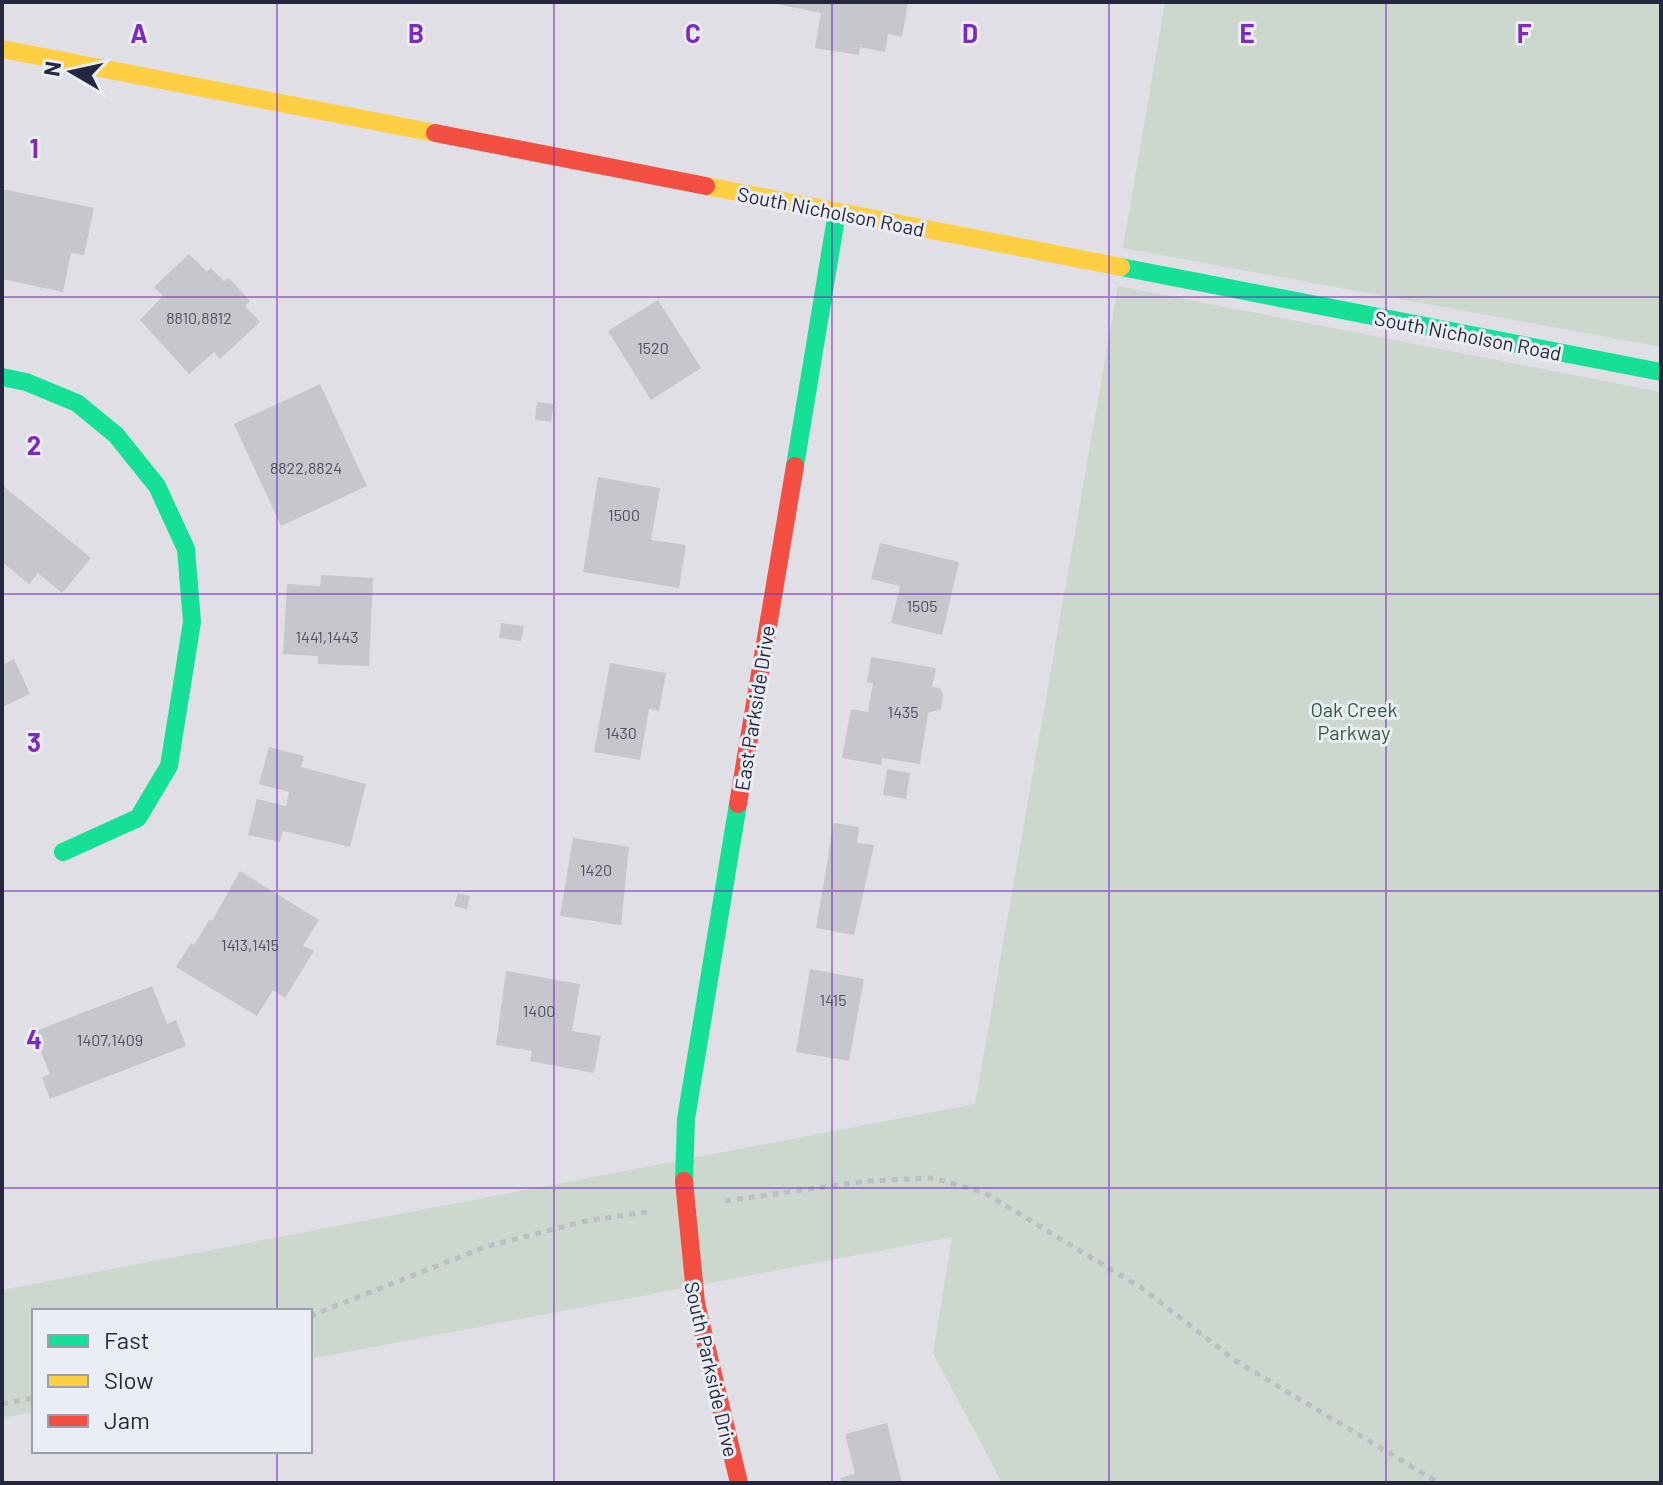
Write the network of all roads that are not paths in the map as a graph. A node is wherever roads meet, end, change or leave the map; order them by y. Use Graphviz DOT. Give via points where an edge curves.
graph roads {
  1 [pos="2,49"];
  2 [pos="837,212"];
  3 [pos="1661,372"];
  4 [pos="2,377"];
  5 [pos="63,852"];
  6 [pos="684,1206"];
  7 [pos="739,1483"];
  1 -- 2 [label="street, South Nicholson Road"];
  2 -- 3 [label="street, South Nicholson Road"];
  2 -- 6 [label="street, East Parkside Drive" via="692,1080"];
  4 -- 5 [label="street" via="77,403 116,435 157,486 186,549 192,622 169,766 138,818"];
  6 -- 7 [label="street, South Parkside Drive" via="695,1314"];
}
